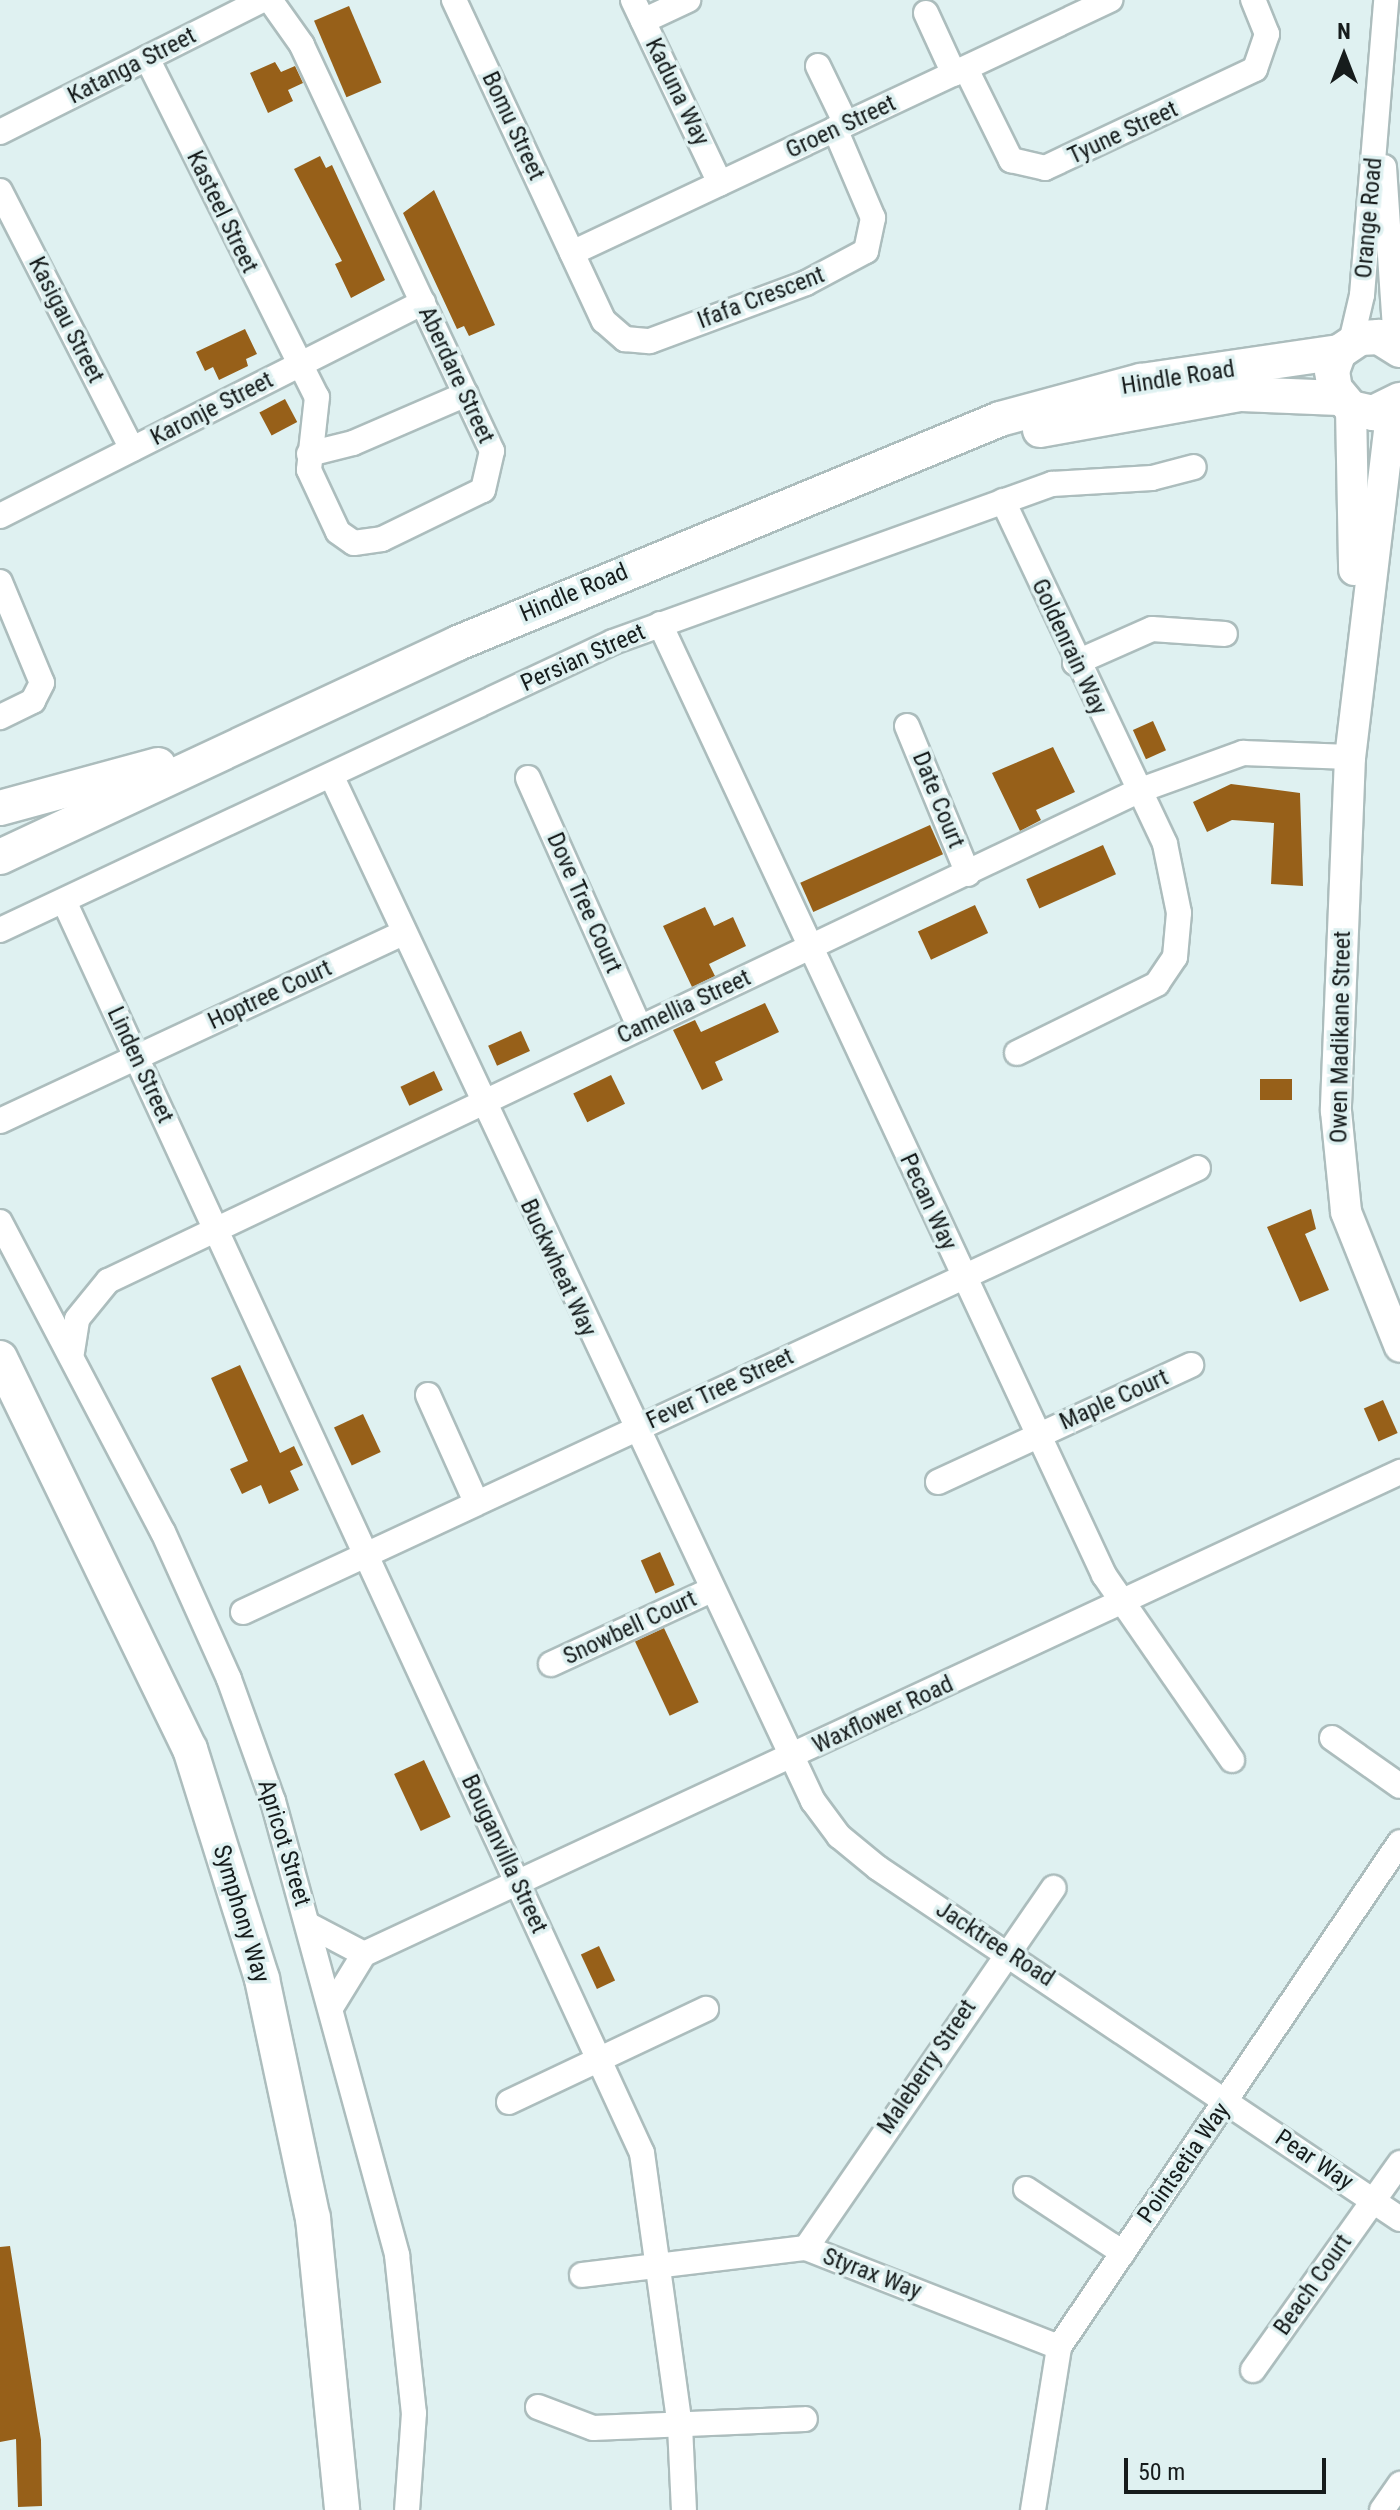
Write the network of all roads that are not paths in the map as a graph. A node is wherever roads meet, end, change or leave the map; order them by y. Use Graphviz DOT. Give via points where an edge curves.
graph roads {
  1 [pos="263,0"];
  2 [pos="270,0"];
  3 [pos="454,0"];
  4 [pos="688,0"];
  5 [pos="1110,0"];
  6 [pos="1253,0"];
  7 [pos="1386,0"];
  8 [pos="1077,7"];
  9 [pos="638,11"];
  10 [pos="926,13"];
  11 [pos="147,58"];
  12 [pos="818,66"];
  13 [pos="960,72"];
  14 [pos="1380,93"];
  15 [pos="841,127"];
  16 [pos="0,132"];
  17 [pos="720,183"];
  18 [pos="0,191"];
  19 [pos="572,253"];
  20 [pos="423,302"];
  21 [pos="1345,347"];
  22 [pos="1398,348"];
  23 [pos="296,366"];
  24 [pos="466,394"];
  25 [pos="1345,403"];
  26 [pos="1396,403"];
  27 [pos="132,449"];
  28 [pos="309,454"];
  29 [pos="1194,467"];
  30 [pos="885,470"];
  31 [pos="1003,501"];
  32 [pos="0,516"];
  33 [pos="0,582"];
  34 [pos="660,624"];
  35 [pos="1225,634"];
  36 [pos="1075,663"];
  37 [pos="1353,716"];
  38 [pos="0,717"];
  39 [pos="907,726"];
  40 [pos="270,730"];
  41 [pos="1350,757"];
  42 [pos="331,775"];
  43 [pos="528,778"];
  44 [pos="1138,791"];
  45 [pos="0,808"];
  46 [pos="0,857"];
  47 [pos="968,874"];
  48 [pos="64,901"];
  49 [pos="0,930"];
  50 [pos="403,933"];
  51 [pos="810,948"];
  52 [pos="640,1028"];
  53 [pos="1017,1053"];
  54 [pos="137,1057"];
  55 [pos="481,1103"];
  56 [pos="0,1121"];
  57 [pos="1198,1168"];
  58 [pos="0,1222"];
  59 [pos="211,1231"];
  60 [pos="963,1277"];
  61 [pos="1400,1347"];
  62 [pos="72,1352"];
  63 [pos="0,1358"];
  64 [pos="1191,1365"];
  65 [pos="428,1395"];
  66 [pos="634,1429"];
  67 [pos="1037,1435"];
  68 [pos="1400,1472"];
  69 [pos="938,1482"];
  70 [pos="476,1502"];
  71 [pos="364,1554"];
  72 [pos="709,1591"];
  73 [pos="1121,1601"];
  74 [pos="243,1612"];
  75 [pos="551,1664"];
  76 [pos="1332,1738"];
  77 [pos="789,1759"];
  78 [pos="1232,1760"];
  79 [pos="1400,1786"];
  80 [pos="1400,1842"];
  81 [pos="518,1884"];
  82 [pos="1053,1888"];
  83 [pos="309,1925"];
  84 [pos="1006,1950"];
  85 [pos="364,1954"];
  86 [pos="332,2006"];
  87 [pos="706,2009"];
  88 [pos="599,2059"];
  89 [pos="1227,2101"];
  90 [pos="509,2102"];
  91 [pos="1400,2163"];
  92 [pos="1026,2189"];
  93 [pos="1373,2200"];
  94 [pos="1400,2219"];
  95 [pos="806,2248"];
  96 [pos="1123,2253"];
  97 [pos="661,2264"];
  98 [pos="582,2275"];
  99 [pos="1059,2347"];
  100 [pos="1253,2370"];
  101 [pos="538,2407"];
  102 [pos="805,2419"];
  103 [pos="680,2426"];
  104 [pos="1400,2484"];
  105 [pos="342,2510"];
  106 [pos="407,2510"];
  107 [pos="684,2510"];
  108 [pos="1033,2510"];
  109 [pos="1382,2510"];
  1 -- 11 [label="street, Katanga Street"];
  2 -- 20 [label="street, Aberdare Street" via="302,45"];
  3 -- 19 [label="street, Bomu Street"];
  4 -- 9 [label="street"];
  5 -- 8 [label="street, Groen Street"];
  6 -- 13 [label="street, Tyune Street" via="1267,34 1255,69 1045,168 1011,160"];
  7 -- 14 [label="street, Orange Road"];
  8 -- 13 [label="street, Groen Street"];
  9 -- 17 [label="street, Kaduna Way"];
  10 -- 13 [label="street"];
  11 -- 16 [label="street, Katanga Street"];
  11 -- 23 [label="street, Kasteel Street"];
  12 -- 15 [label="street"];
  13 -- 15 [label="street, Groen Street"];
  14 -- 21 [label="street, Orange Road"];
  14 -- 22 [label="street, Orange Road"];
  15 -- 17 [label="street, Groen Street"];
  15 -- 19 [label="street, Ifafa Crescent" via="875,229 866,251 845,265 638,342 604,321"];
  17 -- 19 [label="street, Groen Street"];
  18 -- 27 [label="street, Kasigau Street"];
  20 -- 23 [label="street, Karonje Street"];
  20 -- 24 [label="street, Aberdare Street"];
  21 -- 22 [label="main road, Hindle Road" via="1369,336"];
  21 -- 25 [label="main road" via="1332,371"];
  21 -- 30 [label="main road, Hindle Road" via="1086,393 1000,419"];
  23 -- 27 [label="street, Karonje Street"];
  23 -- 28 [label="street" via="318,406"];
  24 -- 28 [label="street"];
  24 -- 28 [label="street, Aberdare Street" via="492,451 489,483 372,543 338,532"];
  25 -- 26 [label="main road, Hindle Road" via="1373,413"];
  25 -- 30 [label="main road, Hindle Road" via="1278,392 1172,403"];
  25 -- 37 [label="street, Owen Madikane Street"];
  26 -- 37 [label="street, Owen Madikane Street"];
  27 -- 32 [label="street, Karonje Street"];
  29 -- 31 [label="street, Persian Street" via="1152,478 1080,478"];
  30 -- 40 [label="main road, Hindle Road" via="630,569"];
  31 -- 34 [label="street, Persian Street"];
  31 -- 36 [label="street, Goldenrain Way"];
  33 -- 38 [label="street" via="42,683 33,701"];
  34 -- 42 [label="street, Persian Street"];
  34 -- 51 [label="street, Pecan Way"];
  35 -- 36 [label="street" via="1152,629"];
  36 -- 44 [label="street, Goldenrain Way"];
  37 -- 41 [label="street, Owen Madikane Street"];
  39 -- 47 [label="street, Date Court"];
  40 -- 45 [label="main road, Hindle Road"];
  40 -- 46 [label="main road, Hindle Road"];
  41 -- 44 [label="street, Camellia Street" via="1243,753"];
  41 -- 61 [label="street, Owen Madikane Street" via="1338,1151 1362,1267"];
  42 -- 48 [label="street, Persian Street"];
  42 -- 50 [label="street, Buckwheat Way"];
  43 -- 52 [label="street, Dove Tree Court"];
  44 -- 47 [label="street, Camellia Street"];
  44 -- 53 [label="street, Goldenrain Way" via="1178,883 1178,939 1169,972 1140,997"];
  47 -- 51 [label="street, Camellia Street"];
  48 -- 49 [label="street, Persian Street"];
  48 -- 54 [label="street, Linden Street"];
  50 -- 54 [label="street, Hoptree Court"];
  50 -- 55 [label="street, Buckwheat Way"];
  51 -- 52 [label="street, Camellia Street"];
  51 -- 60 [label="street, Pecan Way"];
  52 -- 55 [label="street, Camellia Street"];
  54 -- 56 [label="street, Hoptree Court"];
  54 -- 59 [label="street, Linden Street"];
  55 -- 59 [label="street, Camellia Street"];
  55 -- 66 [label="street, Buckwheat Way"];
  57 -- 60 [label="street, Fever Tree Street"];
  58 -- 62 [label="street, Apricot Street"];
  59 -- 62 [label="street, Camellia Street" via="95,1291 77,1319"];
  59 -- 71 [label="street, Bouganvilla Street"];
  60 -- 66 [label="street, Fever Tree Street"];
  60 -- 67 [label="street, Pecan Way"];
  62 -- 83 [label="street, Apricot Street" via="229,1679"];
  63 -- 105 [label="main road, Symphony Way" via="190,1749 262,1979 313,2218"];
  64 -- 67 [label="street, Maple Court"];
  65 -- 70 [label="street"];
  66 -- 70 [label="street, Fever Tree Street"];
  66 -- 72 [label="street, Buckwheat Way"];
  67 -- 69 [label="street, Maple Court"];
  67 -- 73 [label="street, Pecan Way"];
  68 -- 73 [label="street, Waxflower Road"];
  70 -- 71 [label="street, Fever Tree Street"];
  71 -- 74 [label="street, Fever Tree Street"];
  71 -- 81 [label="street, Bouganvilla Street"];
  72 -- 75 [label="street, Snowbell Court"];
  72 -- 77 [label="street, Buckwheat Way"];
  73 -- 77 [label="street, Waxflower Road"];
  73 -- 78 [label="street, Pecan Way"];
  76 -- 79 [label="street"];
  77 -- 81 [label="street, Waxflower Road"];
  77 -- 84 [label="street, Jacktree Road" via="839,1836"];
  80 -- 89 [label="street, Pointsetia Way"];
  81 -- 85 [label="street, Waxflower Road"];
  81 -- 88 [label="street, Bouganvilla Street"];
  82 -- 84 [label="street, Maleberry Street"];
  83 -- 85 [label="street"];
  83 -- 86 [label="street, Apricot Street"];
  84 -- 89 [label="street, Jacktree Road"];
  84 -- 95 [label="street, Maleberry Street"];
  85 -- 86 [label="street"];
  86 -- 106 [label="street, Apricot Street" via="406,2302 414,2413"];
  87 -- 88 [label="street"];
  88 -- 90 [label="street"];
  88 -- 97 [label="street, Bouganvilla Street" via="642,2153"];
  89 -- 93 [label="street, Pear Way"];
  89 -- 96 [label="street, Pointsetia Way"];
  91 -- 93 [label="street, Beach Court"];
  92 -- 96 [label="street"];
  93 -- 94 [label="street, Pear Way"];
  93 -- 100 [label="street, Beach Court"];
  95 -- 97 [label="street, Styrax Way"];
  95 -- 99 [label="street, Styrax Way"];
  96 -- 99 [label="street, Pointsetia Way"];
  97 -- 98 [label="street, Styrax Way"];
  97 -- 103 [label="street, Bouganvilla Street"];
  99 -- 108 [label="street, Pointsetia Way"];
  101 -- 103 [label="street" via="581,2427"];
  102 -- 103 [label="street"];
  103 -- 107 [label="street, Bouganvilla Street"];
  104 -- 109 [label="street"];
}
